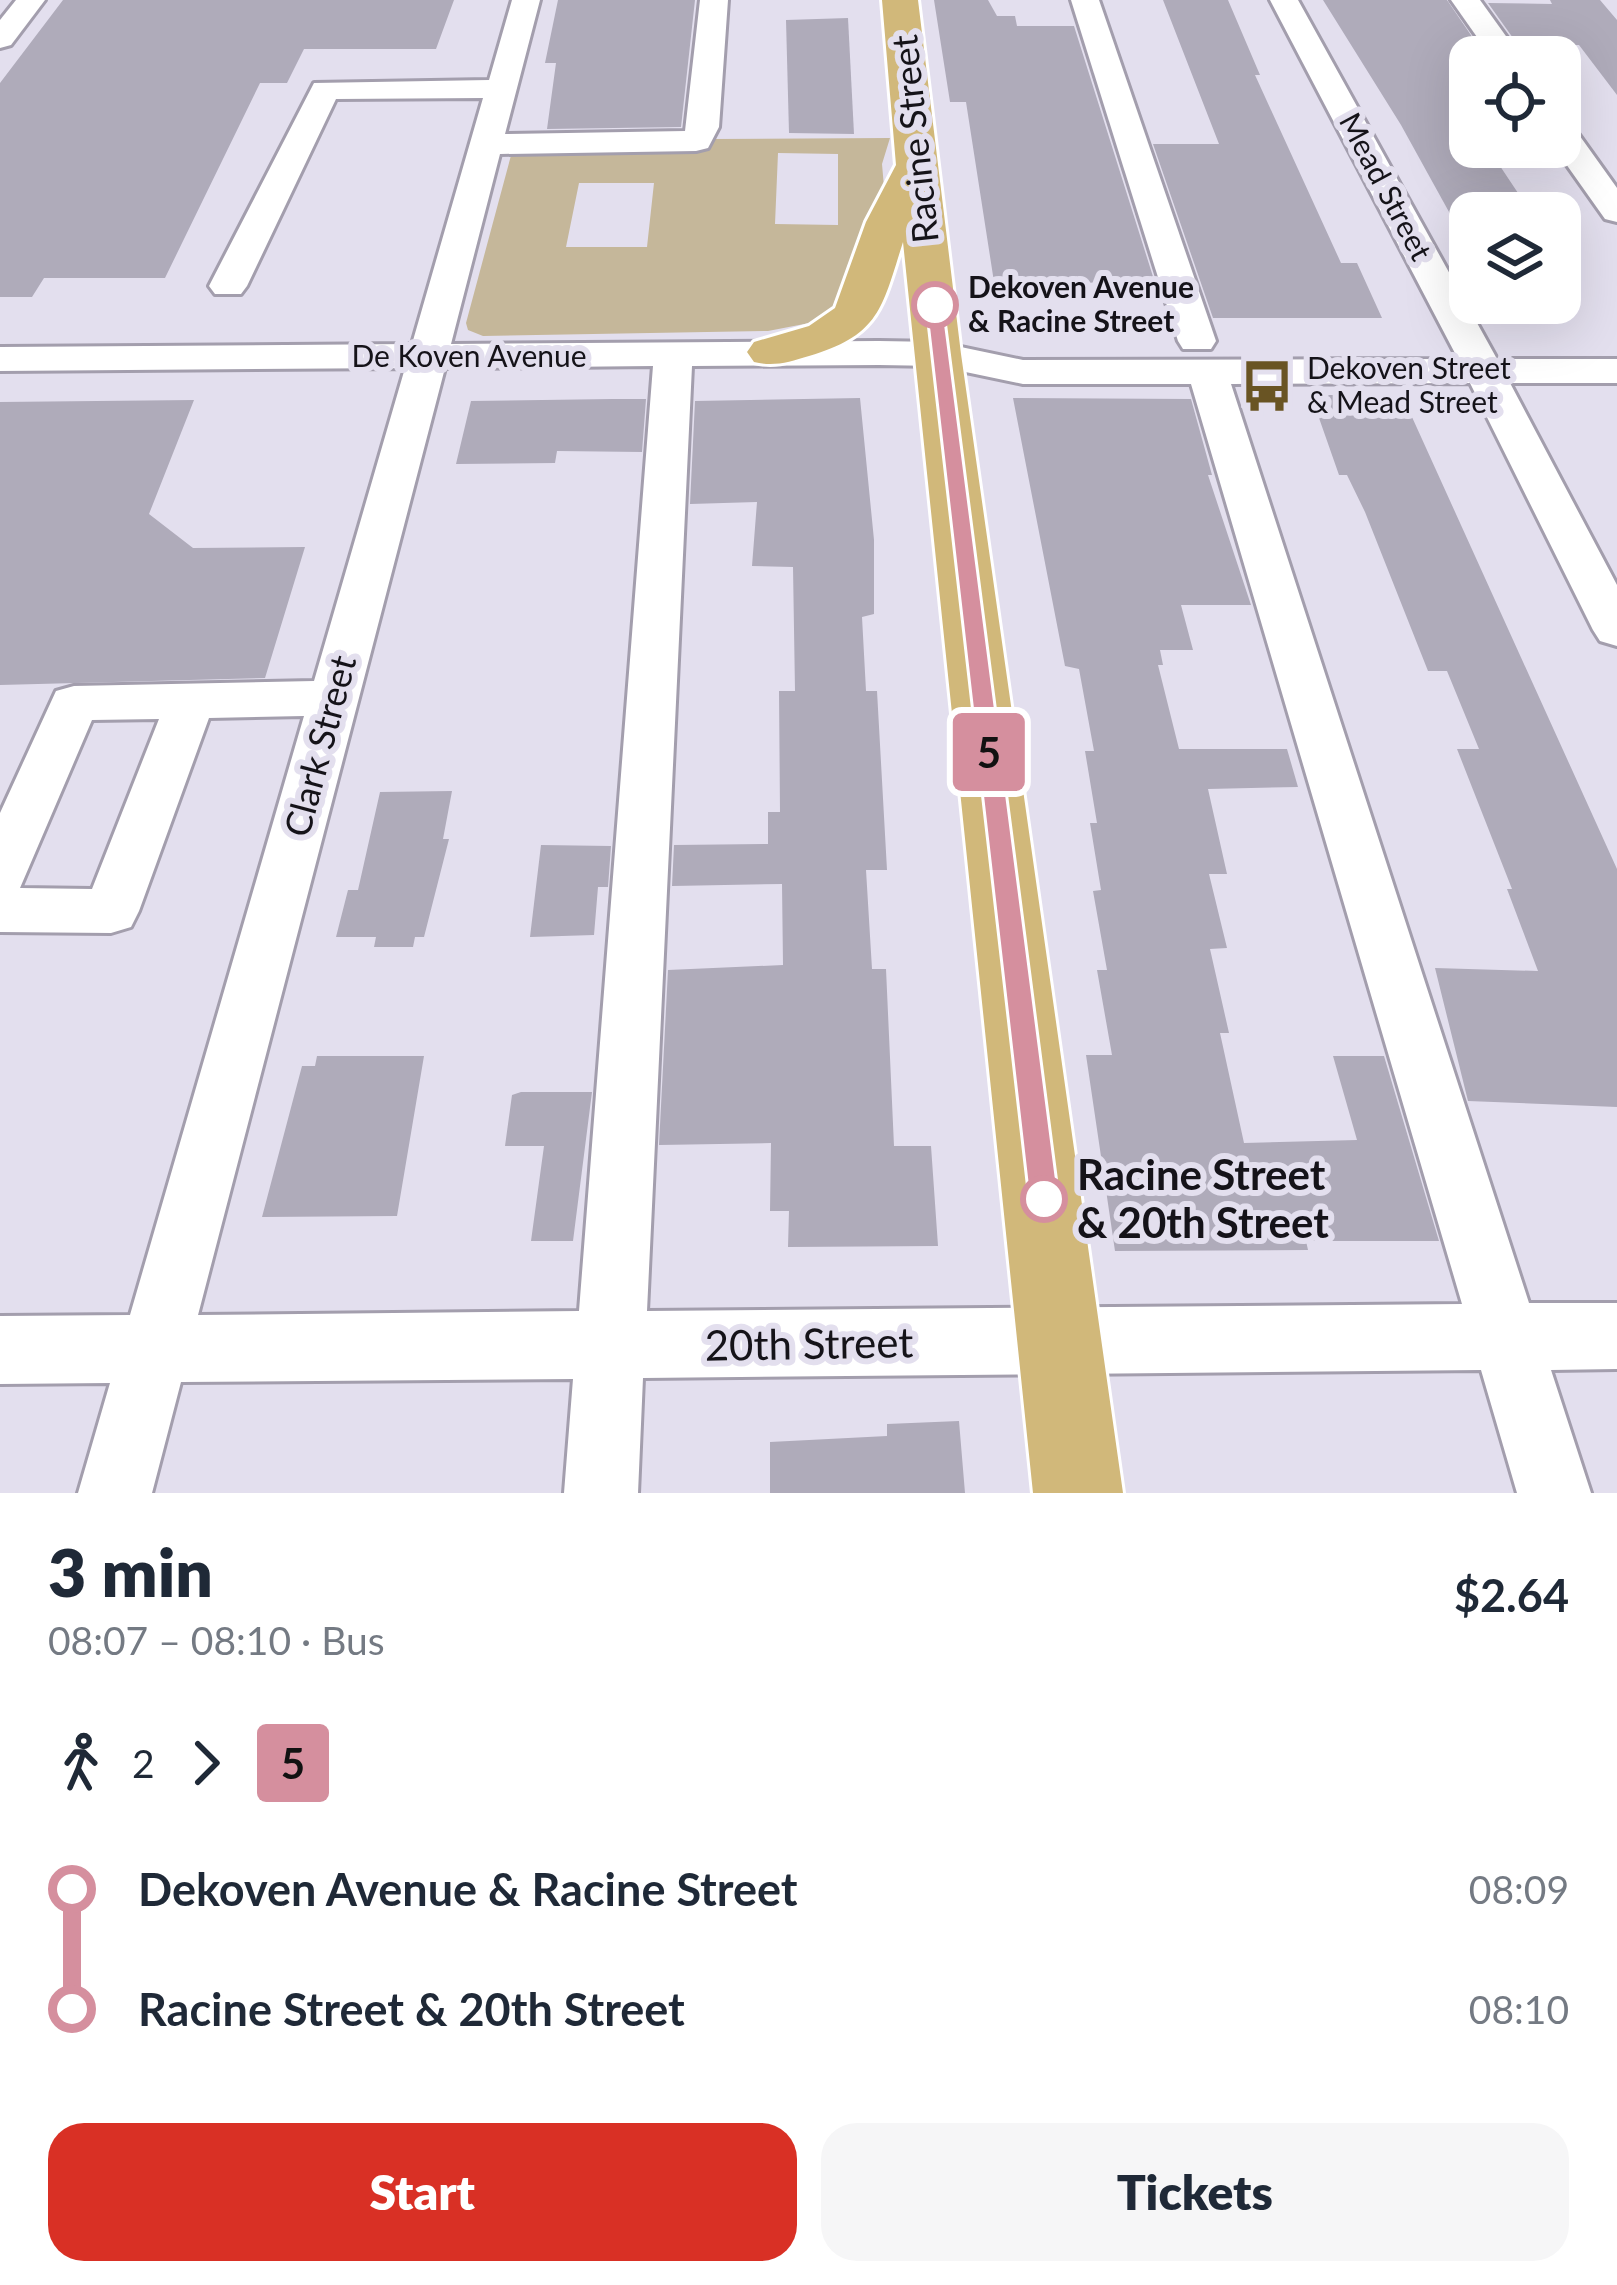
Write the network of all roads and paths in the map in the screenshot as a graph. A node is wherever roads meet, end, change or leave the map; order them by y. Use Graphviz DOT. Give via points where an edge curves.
graph roads {
  1 [pos="31,0"];
  2 [pos="526,0"];
  3 [pos="714,0"];
  4 [pos="900,0"];
  5 [pos="1085,0"];
  6 [pos="1284,0"];
  7 [pos="1465,0"];
  8 [pos="1491,36"];
  9 [pos="0,39"];
  10 [pos="500,89"];
  11 [pos="484,144"];
  12 [pos="1581,161"];
  13 [pos="915,168"];
  14 [pos="1617,212"];
  15 [pos="229,286"];
  16 [pos="1617,339"];
  17 [pos="770,352"];
  18 [pos="937,354"];
  19 [pos="1476,355"];
  20 [pos="1202,356"];
  21 [pos="427,357"];
  22 [pos="673,357"];
  23 [pos="0,359"];
  24 [pos="1617,371"];
  25 [pos="1617,631"];
  26 [pos="333,698"];
  27 [pos="191,700"];
  28 [pos="0,874"];
  29 [pos="0,910"];
  30 [pos="1617,1336"];
  31 [pos="1506,1337"];
  32 [pos="1061,1342"];
  33 [pos="613,1346"];
  34 [pos="0,1350"];
  35 [pos="154,1350"];
  36 [pos="115,1493"];
  37 [pos="601,1493"];
  38 [pos="1078,1493"];
  39 [pos="1554,1493"];
  1 -- 9 [label="street"];
  2 -- 10 [label="street, Clark Street"];
  3 -- 11 [label="street" via="696,141"];
  4 -- 13 [label="main road, Racine Street"];
  5 -- 20 [label="street"];
  6 -- 19 [label="street, Mead Street"];
  7 -- 8 [label="street"];
  10 -- 11 [label="street, Clark Street"];
  10 -- 15 [label="street" via="325,90"];
  11 -- 21 [label="street, Clark Street"];
  12 -- 14 [label="street"];
  13 -- 17 [label="main road" via="856,315 826,336"];
  13 -- 18 [label="main road, Racine Street"];
  16 -- 19 [label="street, De Koven Avenue"];
  17 -- 18 [label="street, De Koven Avenue"];
  17 -- 22 [label="street, De Koven Avenue"];
  18 -- 20 [label="street, De Koven Avenue" via="1023,372"];
  18 -- 32 [label="main road, Racine Street"];
  19 -- 20 [label="street, De Koven Avenue"];
  19 -- 24 [label="street, De Koven Avenue"];
  19 -- 25 [label="street, Mead Street"];
  20 -- 31 [label="street"];
  21 -- 22 [label="street, De Koven Avenue"];
  21 -- 23 [label="street, De Koven Avenue"];
  21 -- 26 [label="street, Clark Street"];
  22 -- 33 [label="street"];
  26 -- 27 [label="street"];
  26 -- 35 [label="street, Clark Street"];
  27 -- 28 [label="street" via="74,703"];
  27 -- 29 [label="street" via="111,911"];
  30 -- 31 [label="street, 20th Street"];
  31 -- 32 [label="street, 20th Street"];
  31 -- 39 [label="street"];
  32 -- 33 [label="street, 20th Street"];
  32 -- 38 [label="main road, Racine Street"];
  33 -- 35 [label="street, 20th Street"];
  33 -- 37 [label="street"];
  34 -- 35 [label="street, 20th Street"];
  35 -- 36 [label="street, Clark Street"];
}
